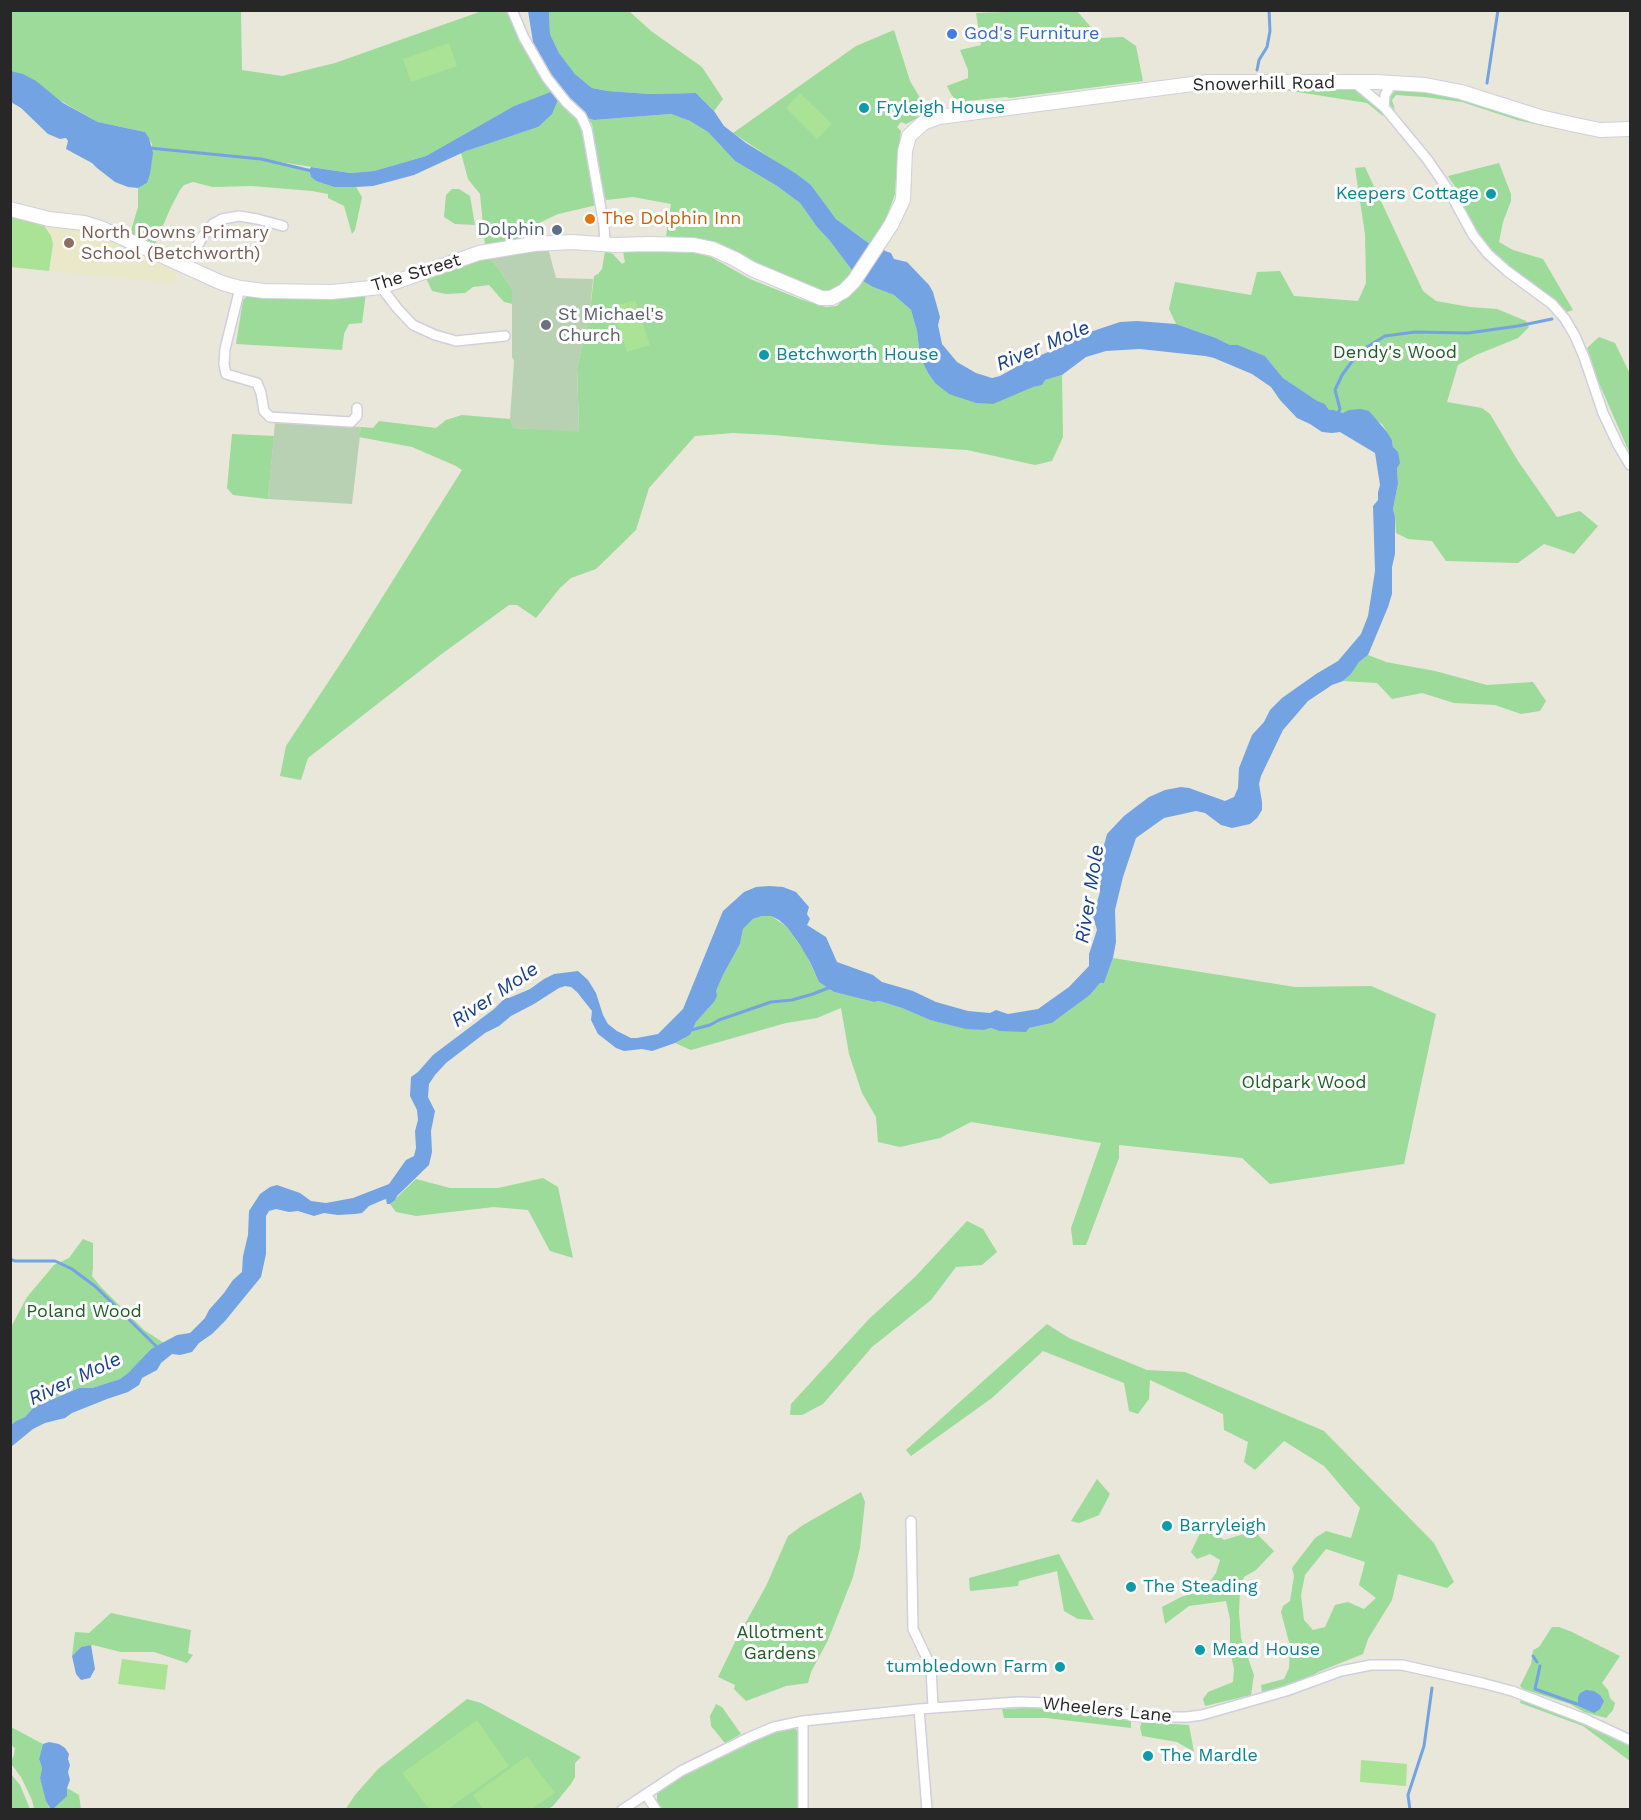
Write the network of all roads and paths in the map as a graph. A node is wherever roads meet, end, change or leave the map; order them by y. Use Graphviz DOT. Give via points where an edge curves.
graph roads {
  1 [pos="512,10"];
  2 [pos="1354,82"];
  3 [pos="1392,83"];
  4 [pos="1384,106"];
  5 [pos="1630,129"];
  6 [pos="10,209"];
  7 [pos="283,226"];
  8 [pos="605,244"];
  9 [pos="186,266"];
  10 [pos="854,281"];
  11 [pos="381,287"];
  12 [pos="240,288"];
  13 [pos="506,336"];
  14 [pos="357,408"];
  15 [pos="1630,465"];
  16 [pos="911,1521"];
  17 [pos="933,1708"];
  18 [pos="919,1709"];
  19 [pos="803,1721"];
  20 [pos="1630,1740"];
  21 [pos="646,1794"];
  22 [pos="622,1809"];
  23 [pos="656,1809"];
  24 [pos="803,1809"];
  25 [pos="927,1809"];
  1 -- 8 [label="street" via="547,78 581,116 587,129"];
  2 -- 3 [label="street, Snowerhill Road"];
  2 -- 4 [label="street"];
  2 -- 10 [label="street, Snowerhill Road" via="1208,82 939,117 922,123 909,136 905,151 903,200"];
  3 -- 4 [label="street"];
  3 -- 5 [label="street, Snowerhill Road" via="1461,92 1571,124"];
  4 -- 15 [label="street" via="1427,159 1488,254 1552,304 1565,319 1584,357 1603,413"];
  6 -- 9 [label="street, The Street" via="103,229"];
  7 -- 9 [label="street" via="239,216 222,219 203,236"];
  8 -- 10 [label="street, The Street" via="694,245 713,249 821,298 831,298"];
  8 -- 11 [label="street, The Street" via="573,242 479,253"];
  9 -- 12 [label="street, The Street"];
  11 -- 12 [label="street, The Street" via="332,292"];
  11 -- 13 [label="street" via="413,325 435,336 456,341"];
  12 -- 14 [label="street" via="225,349 226,374 257,383 264,411 270,417 351,422 357,417"];
  16 -- 17 [label="street" via="913,1629 931,1667"];
  17 -- 18 [label="street, Wheelers Lane"];
  17 -- 20 [label="street, Wheelers Lane" via="1018,1702 1143,1717 1187,1717 1286,1691 1341,1671 1371,1665 1402,1665 1512,1691"];
  18 -- 19 [label="street, Wheelers Lane"];
  18 -- 25 [label="street"];
  19 -- 21 [label="street, Wheelers Lane" via="748,1738 681,1771"];
  19 -- 24 [label="street"];
  21 -- 22 [label="street, Wheelers Lane"];
  21 -- 23 [label="street"];
}
